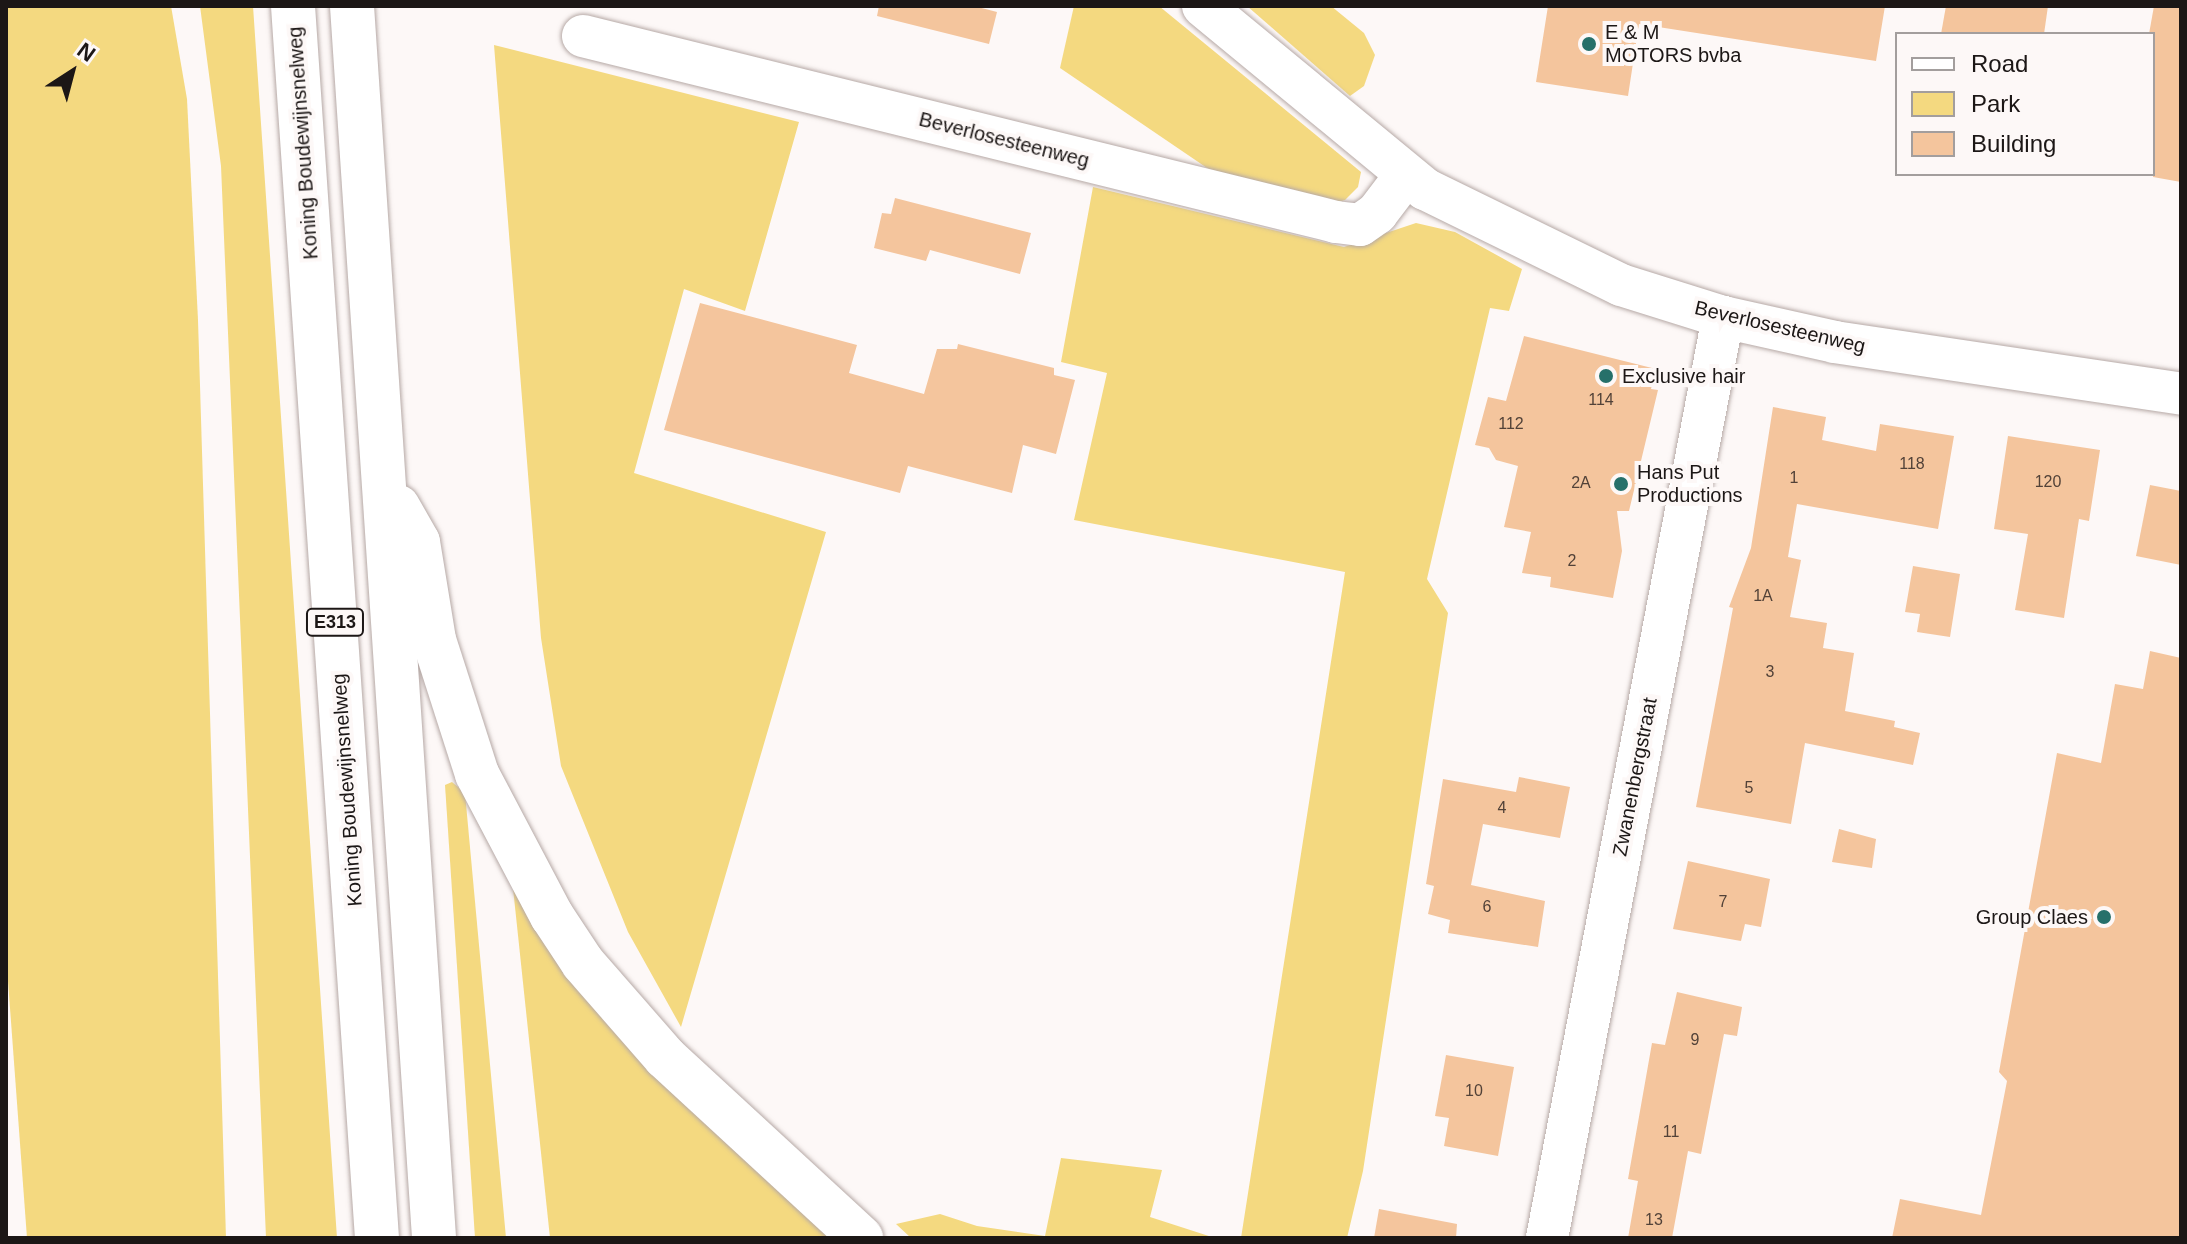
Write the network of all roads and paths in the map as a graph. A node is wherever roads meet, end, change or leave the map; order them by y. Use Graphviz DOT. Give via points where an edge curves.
graph roads {
  1 [pos="293,6"];
  2 [pos="352,6"];
  3 [pos="1203,6"];
  4 [pos="583,36"];
  5 [pos="1406,175"];
  6 [pos="1723,317"];
  7 [pos="2181,394"];
  8 [pos="385,486"];
  9 [pos="377,1238"];
  10 [pos="434,1238"];
  11 [pos="861,1238"];
  12 [pos="1547,1238"];
  1 -- 9 [label="highway, Koning Boudewijnsnelweg / E313"];
  2 -- 8 [label="highway, E313"];
  3 -- 5 [label="street, Beverlosesteenweg"];
  4 -- 5 [label="street, Beverlosesteenweg" via="1336,222 1360,225 1377,213"];
  5 -- 6 [label="street, Beverlosesteenweg" via="1521,240 1621,285"];
  6 -- 7 [label="street, Beverlosesteenweg" via="1835,342"];
  6 -- 12 [label="street, Zwanenbergstraat"];
  8 -- 10 [label="highway, E313"];
  8 -- 11 [label="highway" via="418,542 434,640 477,774 552,916 583,963 665,1057"];
}
